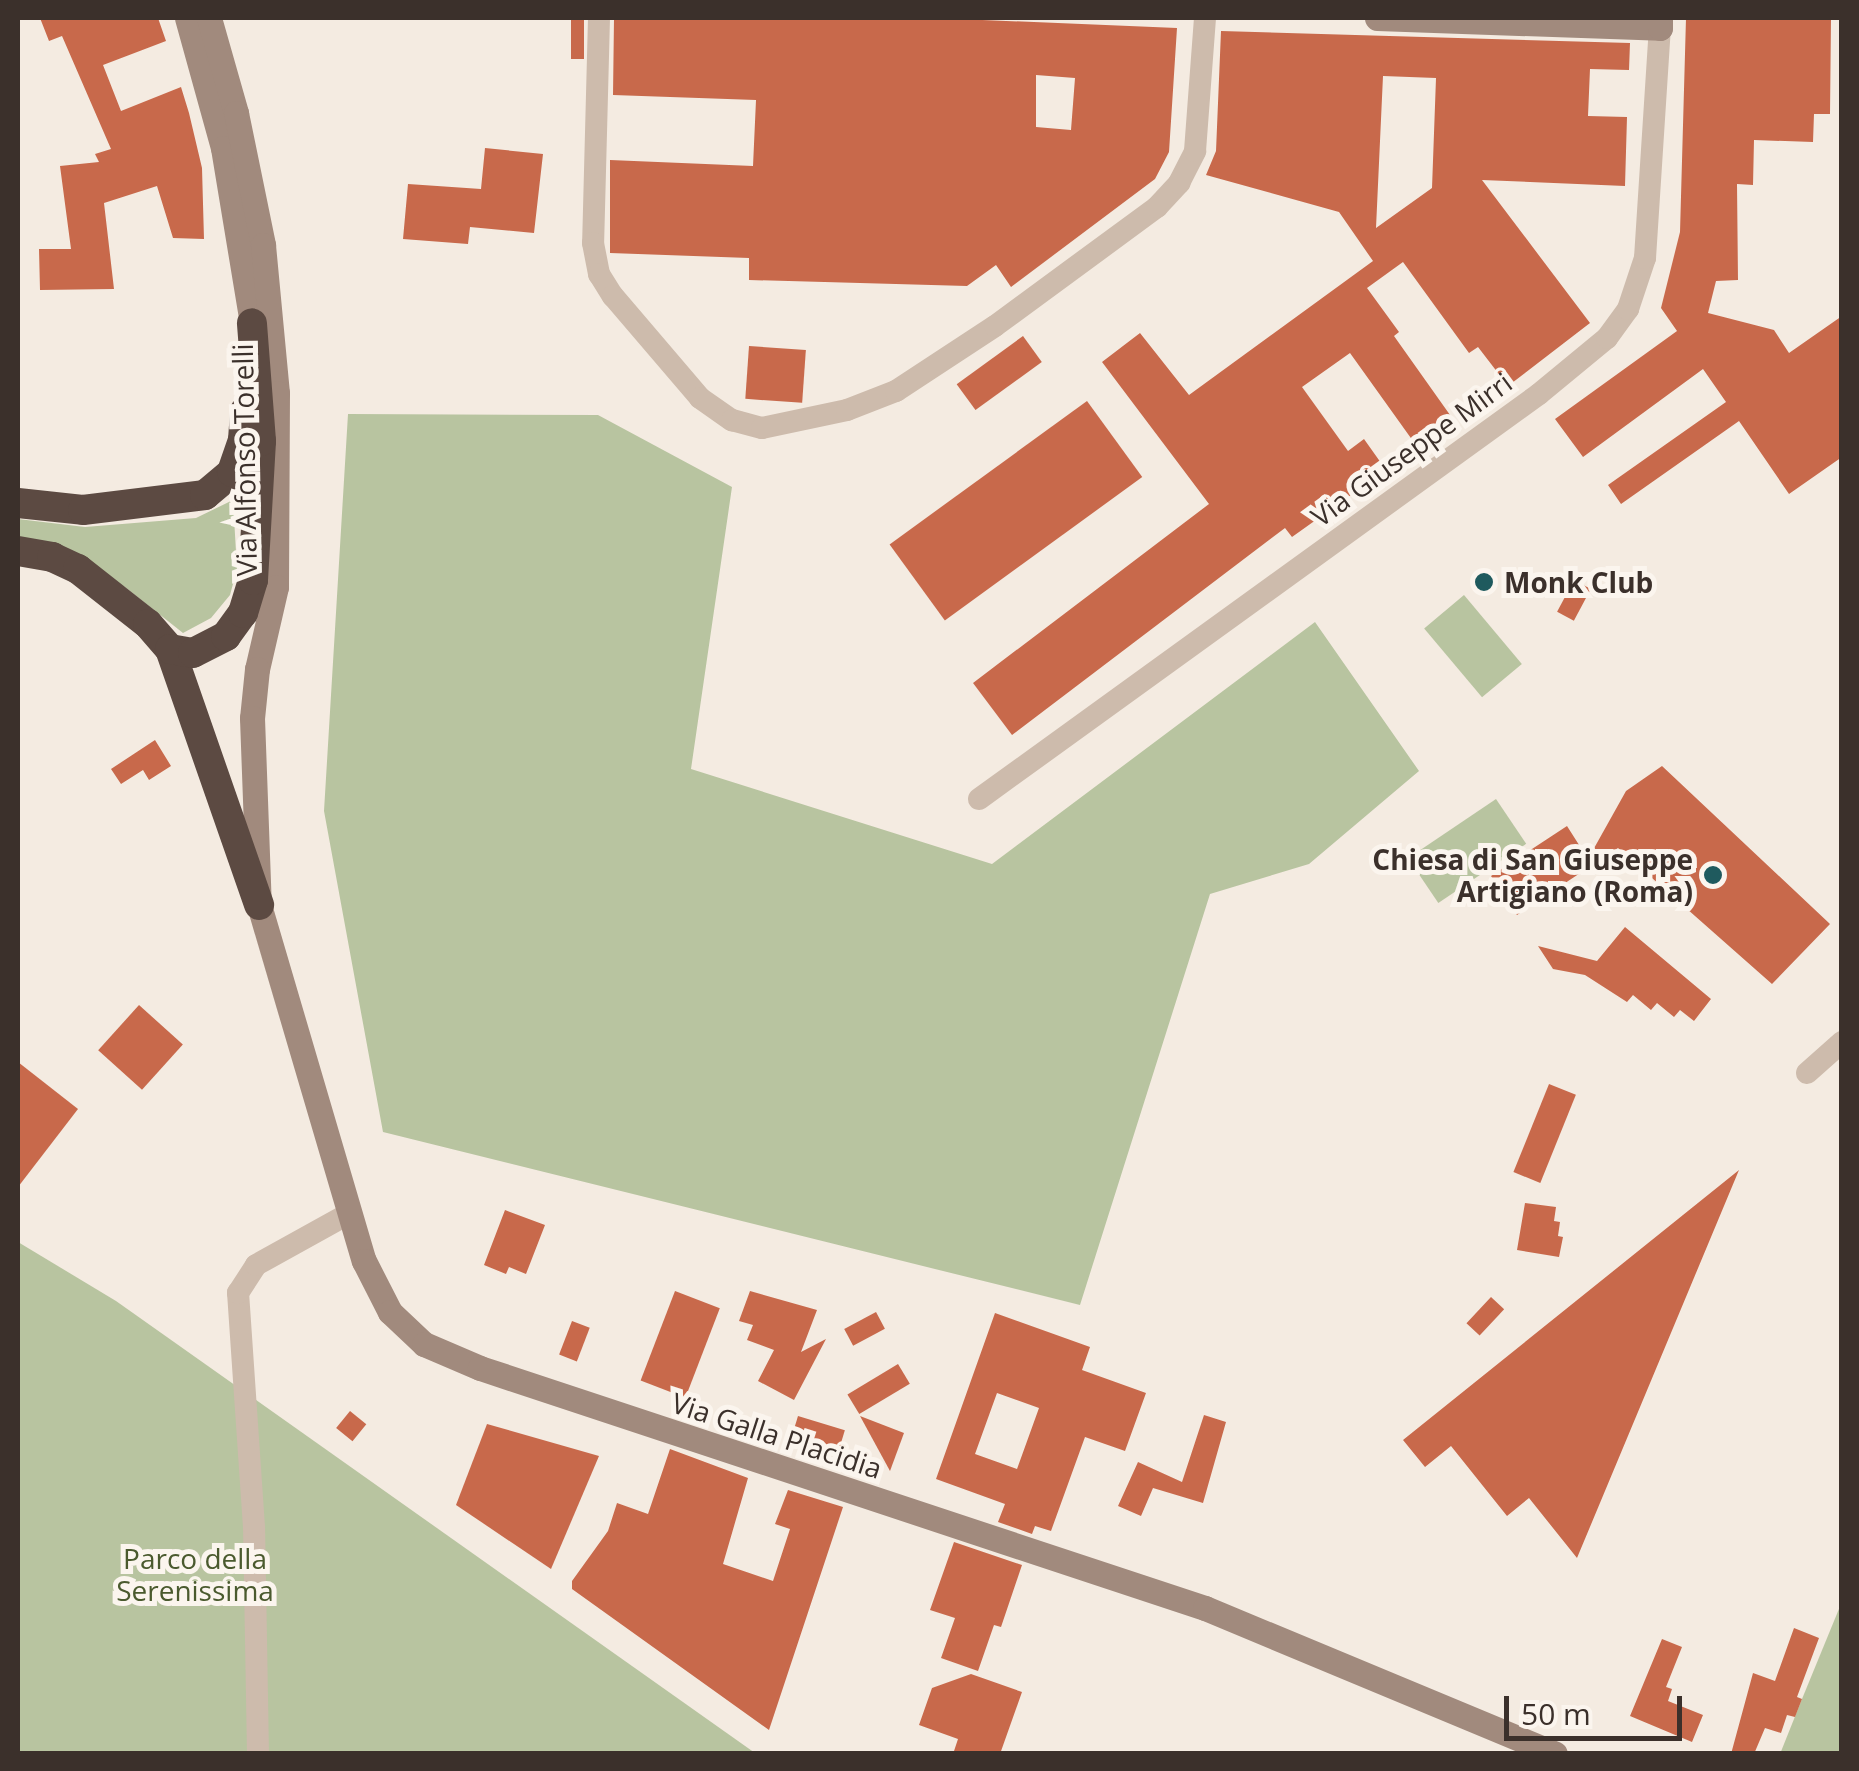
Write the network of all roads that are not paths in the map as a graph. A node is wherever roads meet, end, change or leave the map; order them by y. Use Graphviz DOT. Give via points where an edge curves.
graph roads {
  1 [pos="187,18"];
  2 [pos="209,18"];
  3 [pos="598,18"];
  4 [pos="1205,18"];
  5 [pos="1377,18"];
  6 [pos="1660,23"];
  7 [pos="252,323"];
  8 [pos="18,503"];
  9 [pos="18,552"];
  10 [pos="170,649"];
  11 [pos="978,799"];
  12 [pos="259,906"];
  13 [pos="1842,1042"];
  14 [pos="1807,1074"];
  15 [pos="350,1212"];
  16 [pos="258,1754"];
  17 [pos="1554,1754"];
  1 -- 7 [label="main road, Via Alfonso Torelli" via="230,180"];
  2 -- 12 [label="main road, Via Alfonso Torelli" via="264,245 277,393 276,588 252,718"];
  3 -- 4 [label="street" via="593,244 599,274 700,398 732,420 762,428 846,410 896,391 1157,208 1179,183 1194,150"];
  5 -- 6 [label="main road"];
  6 -- 11 [label="street, Via Giuseppe Mirri" via="1646,258 1635,295 1607,338"];
  7 -- 8 [label="highway" via="243,440 232,472 217,488 170,502 83,510"];
  7 -- 10 [label="highway" via="261,441 253,580 243,613 226,636 194,653"];
  9 -- 10 [label="highway" via="78,569"];
  10 -- 12 [label="highway"];
  12 -- 15 [label="main road, Via Galla Placidia"];
  13 -- 14 [label="street"];
  15 -- 16 [label="street" via="256,1265 238,1293 254,1527"];
  15 -- 17 [label="main road, Via Galla Placidia" via="379,1294 401,1325 438,1352 1205,1608"];
}
